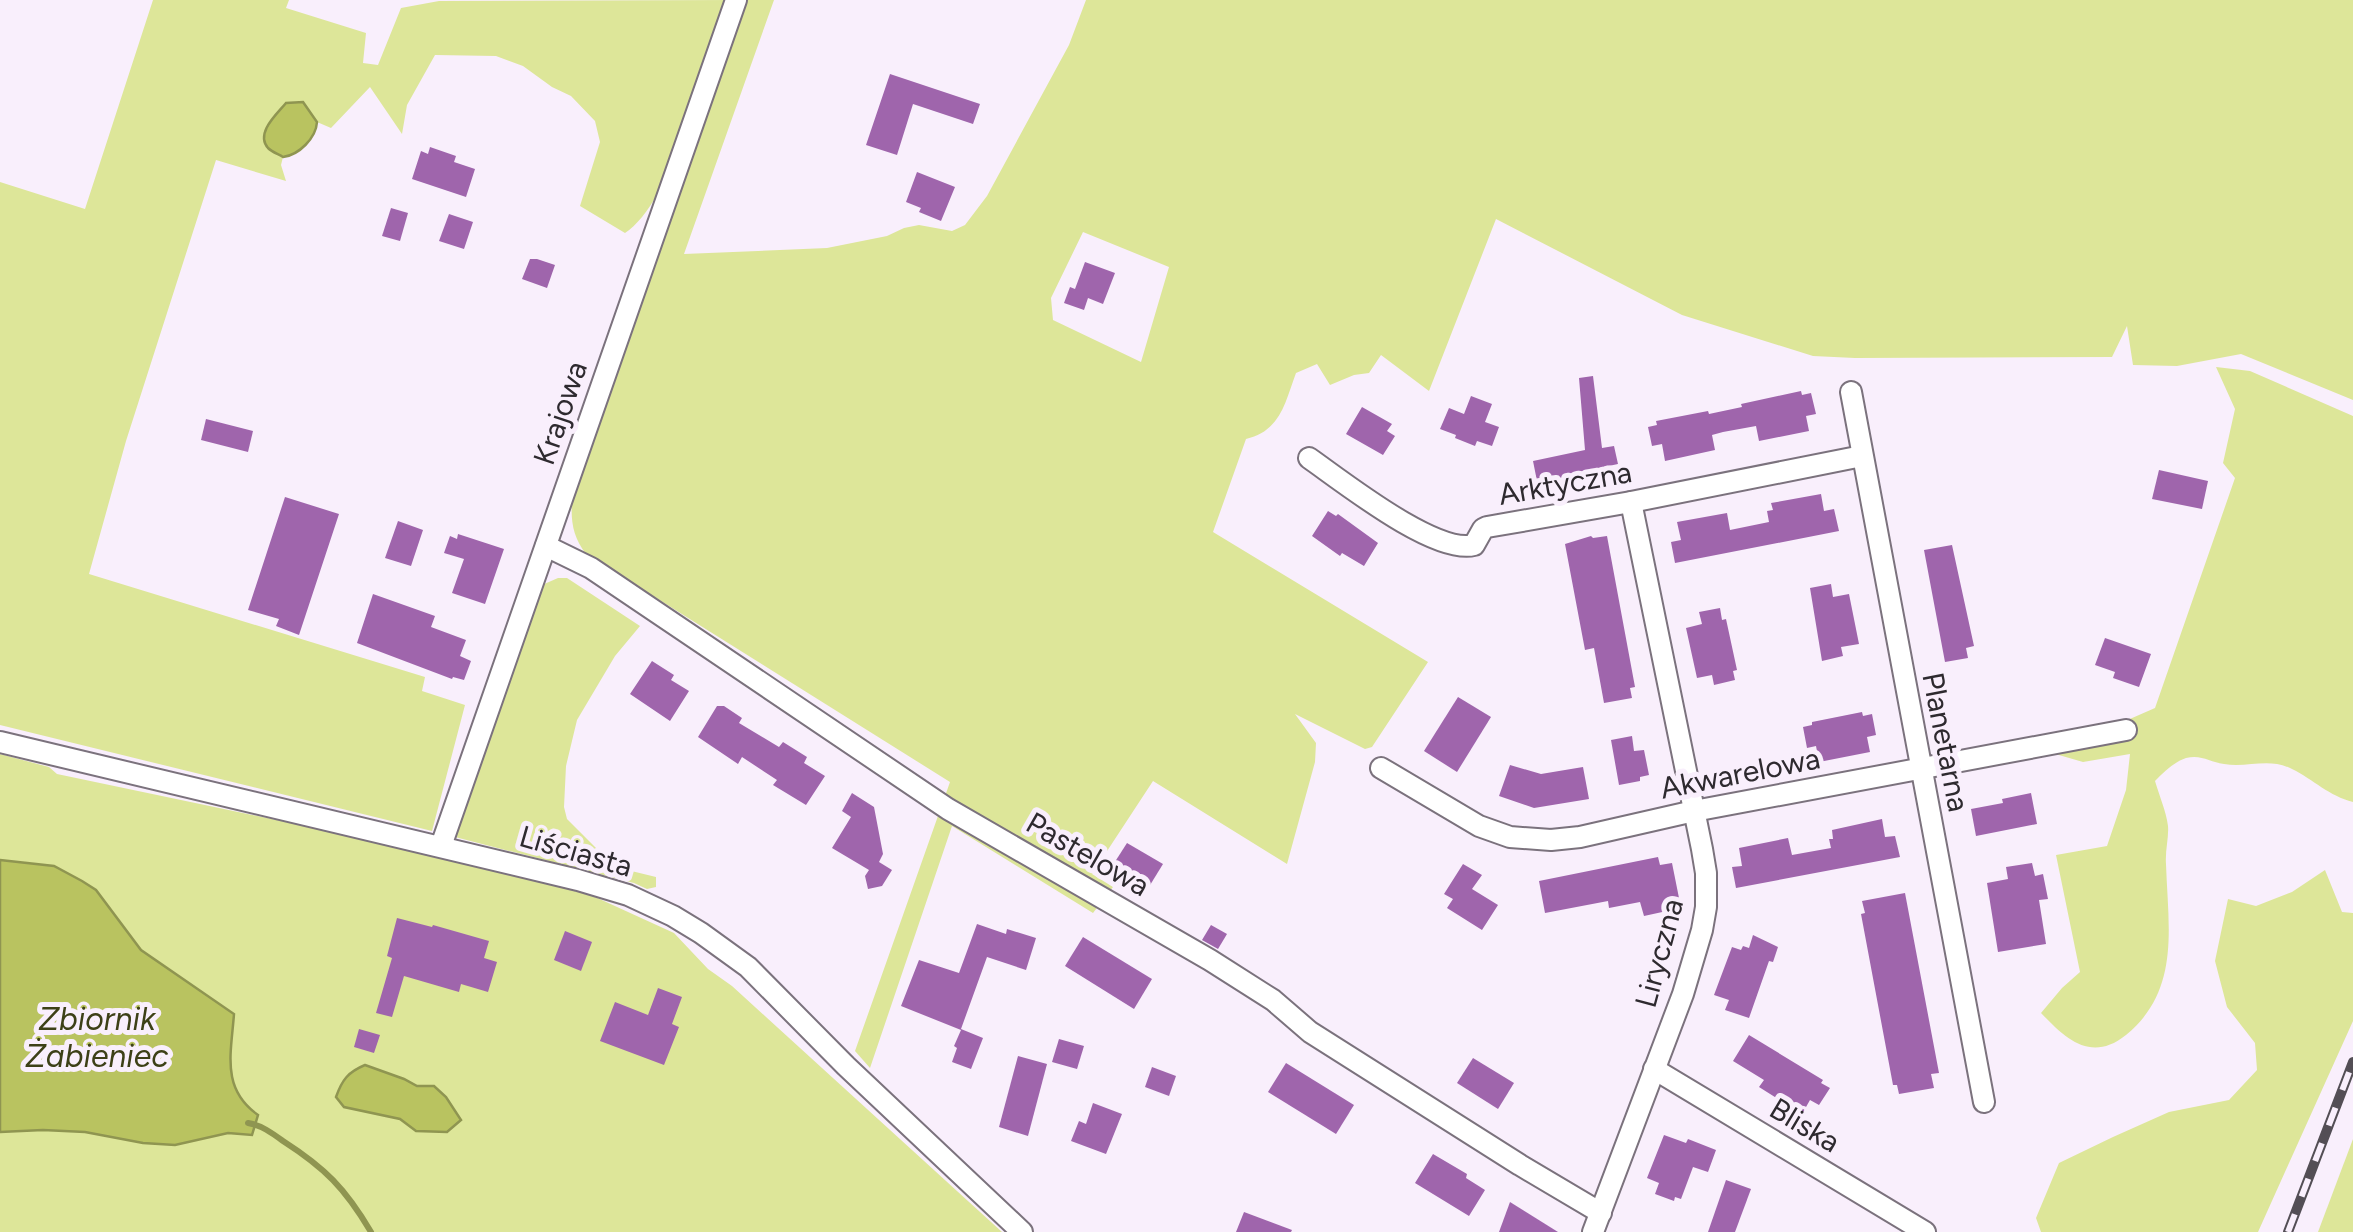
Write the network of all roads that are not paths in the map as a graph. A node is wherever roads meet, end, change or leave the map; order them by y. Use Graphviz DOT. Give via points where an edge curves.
graph roads {
  1 [pos="736,0"];
  2 [pos="1851,392"];
  3 [pos="1862,456"];
  4 [pos="1310,458"];
  5 [pos="1631,502"];
  6 [pos="546,546"];
  7 [pos="2126,730"];
  8 [pos="0,742"];
  9 [pos="1381,768"];
  10 [pos="1921,770"];
  11 [pos="1694,811"];
  12 [pos="441,846"];
  13 [pos="1654,1069"];
  14 [pos="1984,1102"];
  15 [pos="1597,1222"];
  16 [pos="1022,1232"];
  17 [pos="1925,1232"];
  1 -- 6 [label="street, Krajowa"];
  2 -- 3 [label="street, Planetarna"];
  3 -- 5 [label="street, Arktyczna"];
  3 -- 10 [label="street, Planetarna"];
  4 -- 5 [label="street, Arktyczna" via="1408,525 1466,547 1482,529"];
  5 -- 11 [label="street, Liryczna"];
  6 -- 12 [label="street, Krajowa"];
  6 -- 15 [label="street, Pastelowa" via="591,568 948,809 1273,1000 1310,1032 1520,1165"];
  7 -- 10 [label="street, Akwarelowa"];
  8 -- 12 [label="street, Liściasta"];
  9 -- 11 [label="street, Akwarelowa" via="1510,837 1580,837"];
  10 -- 11 [label="street, Akwarelowa"];
  10 -- 14 [label="street, Planetarna"];
  11 -- 13 [label="street, Liryczna" via="1706,908"];
  12 -- 16 [label="street, Liściasta" via="628,896 700,932 748,967"];
  13 -- 15 [label="street, Liryczna"];
  13 -- 17 [label="street, Bliska"];
}
